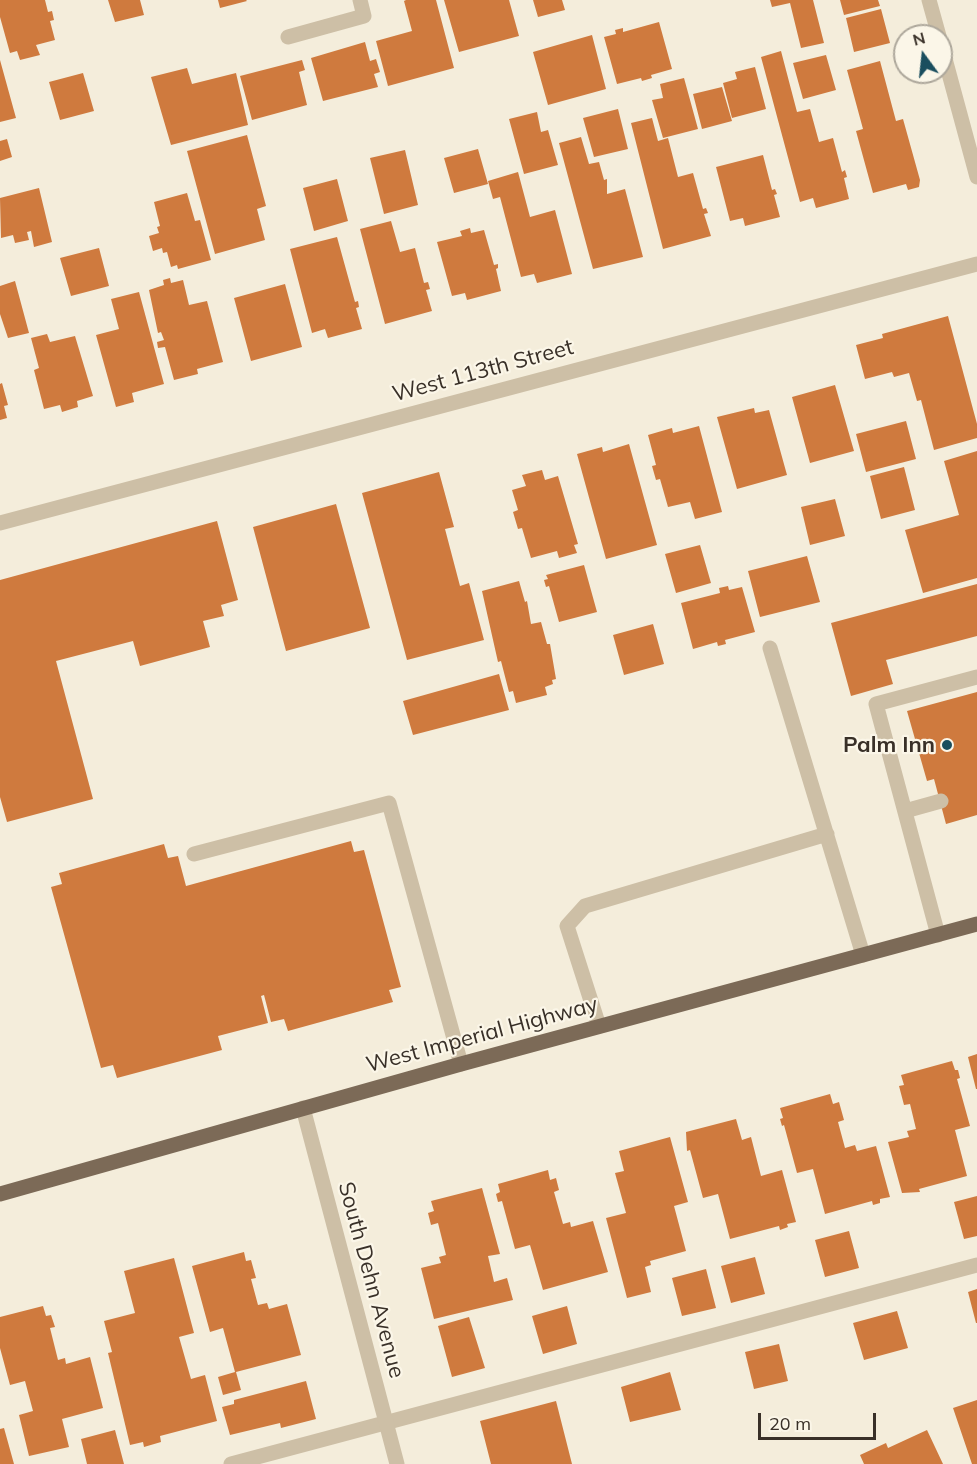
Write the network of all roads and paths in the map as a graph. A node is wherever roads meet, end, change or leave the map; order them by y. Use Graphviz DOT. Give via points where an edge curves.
graph roads {
  1 [pos="360,0"];
  2 [pos="929,0"];
  3 [pos="936,24"];
  4 [pos="288,37"];
  5 [pos="952,84"];
  6 [pos="977,177"];
  7 [pos="977,264"];
  8 [pos="0,523"];
  9 [pos="770,648"];
  10 [pos="977,677"];
  11 [pos="941,801"];
  12 [pos="905,811"];
  13 [pos="827,834"];
  14 [pos="194,854"];
  15 [pos="977,924"];
  16 [pos="938,935"];
  17 [pos="863,955"];
  18 [pos="599,1026"];
  19 [pos="461,1064"];
  20 [pos="303,1108"];
  21 [pos="0,1194"];
  22 [pos="977,1265"];
  23 [pos="386,1424"];
  24 [pos="231,1464"];
  25 [pos="397,1464"];
  1 -- 4 [label="street" via="364,16"];
  2 -- 3 [label="street"];
  5 -- 6 [label="street"];
  7 -- 8 [label="street, West 113th Street"];
  9 -- 13 [label="street"];
  10 -- 12 [label="street" via="876,704"];
  11 -- 12 [label="street"];
  12 -- 16 [label="street"];
  13 -- 17 [label="street"];
  13 -- 18 [label="street" via="585,906 567,926"];
  14 -- 19 [label="street" via="389,803"];
  15 -- 16 [label="main road, West Imperial Highway"];
  16 -- 17 [label="main road, West Imperial Highway"];
  17 -- 18 [label="main road, West Imperial Highway"];
  18 -- 19 [label="main road, West Imperial Highway"];
  19 -- 20 [label="main road, West Imperial Highway"];
  20 -- 21 [label="main road, West Imperial Highway"];
  20 -- 23 [label="street, South Dehn Avenue"];
  22 -- 23 [label="street"];
  23 -- 24 [label="street"];
  23 -- 25 [label="street, South Dehn Avenue"];
}
